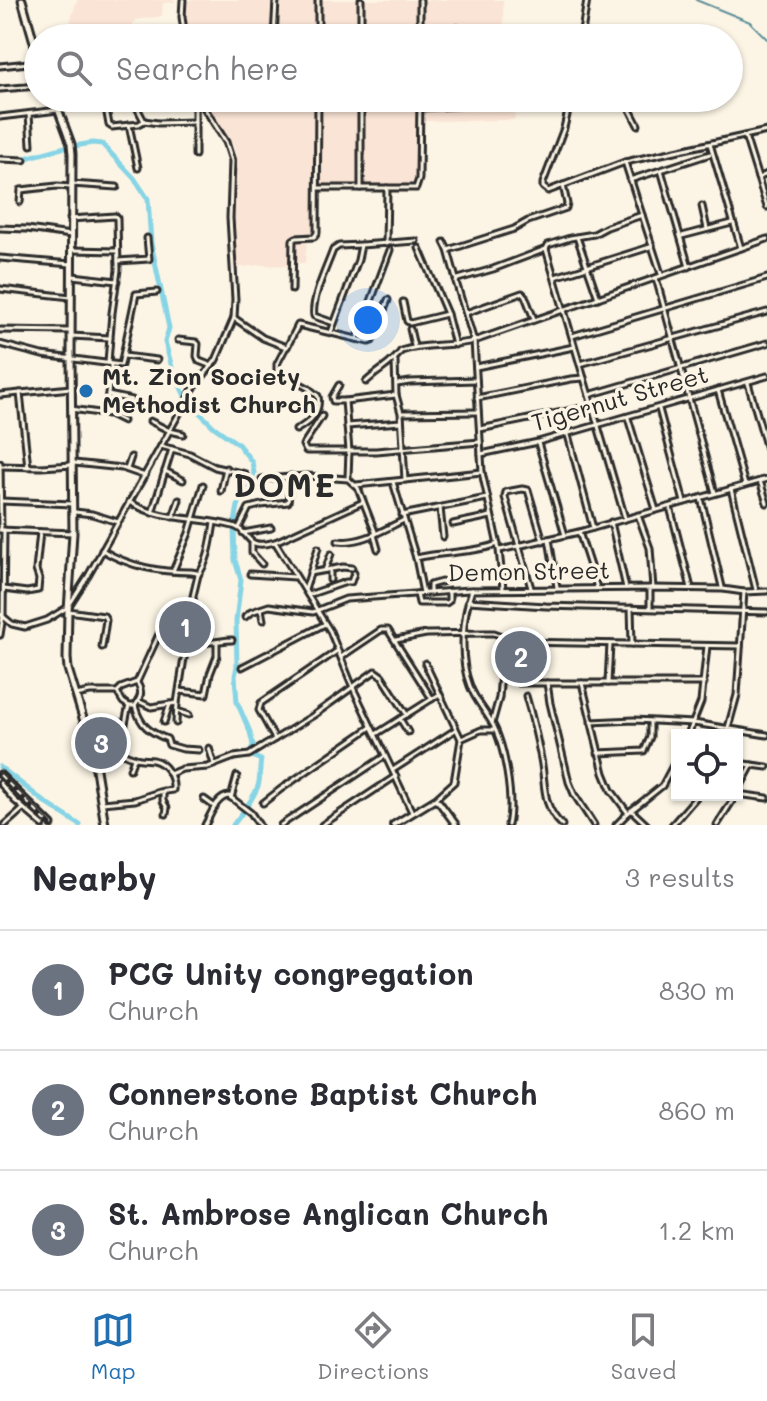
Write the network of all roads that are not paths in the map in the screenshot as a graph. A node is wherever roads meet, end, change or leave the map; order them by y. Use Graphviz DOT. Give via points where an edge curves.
graph roads {
  1 [pos="22,0"];
  2 [pos="183,0"];
  3 [pos="276,0"];
  4 [pos="318,0"];
  5 [pos="361,0"];
  6 [pos="420,0"];
  7 [pos="587,0"];
  8 [pos="29,24"];
  9 [pos="183,24"];
  10 [pos="275,24"];
  11 [pos="318,24"];
  12 [pos="361,24"];
  13 [pos="420,24"];
  14 [pos="583,24"];
  15 [pos="24,63"];
  16 [pos="0,66"];
  17 [pos="24,87"];
  18 [pos="0,89"];
  19 [pos="44,112"];
  20 [pos="59,112"];
  21 [pos="107,112"];
  22 [pos="139,112"];
  23 [pos="195,112"];
  24 [pos="206,112"];
  25 [pos="318,112"];
  26 [pos="361,112"];
  27 [pos="420,112"];
  28 [pos="568,112"];
  29 [pos="632,112"];
  30 [pos="29,114"];
  31 [pos="0,117"];
  32 [pos="144,121"];
  33 [pos="195,122"];
  34 [pos="129,125"];
  35 [pos="638,125"];
  36 [pos="767,131"];
  37 [pos="745,136"];
  38 [pos="709,144"];
  39 [pos="31,145"];
  40 [pos="712,154"];
  41 [pos="195,155"];
  42 [pos="0,159"];
  43 [pos="24,160"];
  44 [pos="625,162"];
  45 [pos="138,168"];
  46 [pos="661,170"];
  47 [pos="767,174"];
  48 [pos="758,178"];
  49 [pos="630,180"];
  50 [pos="563,185"];
  51 [pos="71,186"];
  52 [pos="117,187"];
  53 [pos="317,188"];
  54 [pos="361,188"];
  55 [pos="387,188"];
  56 [pos="20,202"];
  57 [pos="702,206"];
  58 [pos="767,207"];
  59 [pos="642,215"];
  60 [pos="70,219"];
  61 [pos="732,223"];
  62 [pos="0,228"];
  63 [pos="707,229"];
  64 [pos="71,235"];
  65 [pos="576,237"];
  66 [pos="681,237"];
  67 [pos="147,238"];
  68 [pos="767,239"];
  69 [pos="416,241"];
  70 [pos="444,242"];
  71 [pos="386,244"];
  72 [pos="361,245"];
  73 [pos="652,246"];
  74 [pos="419,248"];
  75 [pos="741,248"];
  76 [pos="546,249"];
  77 [pos="71,250"];
  78 [pos="390,250"];
  79 [pos="448,250"];
  80 [pos="117,251"];
  81 [pos="0,258"];
  82 [pos="118,261"];
  83 [pos="71,264"];
  84 [pos="588,267"];
  85 [pos="689,267"];
  86 [pos="661,274"];
  87 [pos="71,276"];
  88 [pos="555,277"];
  89 [pos="656,278"];
  90 [pos="767,278"];
  91 [pos="117,281"];
  92 [pos="456,282"];
  93 [pos="0,289"];
  94 [pos="292,290"];
  95 [pos="157,292"];
  96 [pos="71,297"];
  97 [pos="598,298"];
  98 [pos="388,300"];
  99 [pos="403,302"];
  100 [pos="664,308"];
  101 [pos="565,310"];
  102 [pos="767,312"];
  103 [pos="447,314"];
  104 [pos="466,314"];
  105 [pos="234,318"];
  106 [pos="534,319"];
  107 [pos="334,323"];
  108 [pos="410,329"];
  109 [pos="0,330"];
  110 [pos="331,332"];
  111 [pos="71,334"];
  112 [pos="572,336"];
  113 [pos="110,338"];
  114 [pos="673,338"];
  115 [pos="357,339"];
  116 [pos="178,340"];
  117 [pos="474,341"];
  118 [pos="767,343"];
  119 [pos="0,344"];
  120 [pos="455,345"];
  121 [pos="414,346"];
  122 [pos="575,346"];
  123 [pos="286,347"];
  124 [pos="124,356"];
  125 [pos="71,359"];
  126 [pos="157,360"];
  127 [pos="395,360"];
  128 [pos="110,364"];
  129 [pos="580,364"];
  130 [pos="212,366"];
  131 [pos="476,367"];
  132 [pos="681,367"];
  133 [pos="767,376"];
  134 [pos="584,378"];
  135 [pos="476,380"];
  136 [pos="366,382"];
  137 [pos="748,382"];
  138 [pos="397,384"];
  139 [pos="339,385"];
  140 [pos="71,388"];
  141 [pos="718,390"];
  142 [pos="20,393"];
  143 [pos="0,395"];
  144 [pos="108,395"];
  145 [pos="396,395"];
  146 [pos="589,395"];
  147 [pos="477,398"];
  148 [pos="688,399"];
  149 [pos="132,400"];
  150 [pos="345,401"];
  151 [pos="592,406"];
  152 [pos="658,408"];
  153 [pos="71,409"];
  154 [pos="478,412"];
  155 [pos="107,413"];
  156 [pos="401,413"];
  157 [pos="322,416"];
  158 [pos="627,416"];
  159 [pos="123,421"];
  160 [pos="150,421"];
  161 [pos="401,422"];
  162 [pos="599,425"];
  163 [pos="347,426"];
  164 [pos="480,429"];
  165 [pos="296,430"];
  166 [pos="170,431"];
  167 [pos="183,434"];
  168 [pos="568,434"];
  169 [pos="480,442"];
  170 [pos="538,442"];
  171 [pos="161,446"];
  172 [pos="401,448"];
  173 [pos="172,449"];
  174 [pos="767,449"];
  175 [pos="349,451"];
  176 [pos="481,454"];
  177 [pos="131,457"];
  178 [pos="0,464"];
  179 [pos="73,464"];
  180 [pos="28,467"];
  181 [pos="226,468"];
  182 [pos="127,469"];
  183 [pos="165,471"];
  184 [pos="482,472"];
  185 [pos="245,474"];
  186 [pos="145,476"];
  187 [pos="291,476"];
  188 [pos="262,479"];
  189 [pos="348,479"];
  190 [pos="767,479"];
  191 [pos="183,480"];
  192 [pos="405,480"];
  193 [pos="760,481"];
  194 [pos="393,482"];
  195 [pos="203,485"];
  196 [pos="356,485"];
  197 [pos="745,485"];
  198 [pos="731,489"];
  199 [pos="221,491"];
  200 [pos="715,493"];
  201 [pos="487,498"];
  202 [pos="701,498"];
  203 [pos="179,500"];
  204 [pos="1,501"];
  205 [pos="129,502"];
  206 [pos="363,502"];
  207 [pos="684,502"];
  208 [pos="767,503"];
  209 [pos="73,504"];
  210 [pos="670,506"];
  211 [pos="440,508"];
  212 [pos="656,510"];
  213 [pos="73,512"];
  214 [pos="152,513"];
  215 [pos="638,515"];
  216 [pos="491,516"];
  217 [pos="173,517"];
  218 [pos="403,517"];
  219 [pos="625,518"];
  220 [pos="193,521"];
  221 [pos="118,522"];
  222 [pos="611,522"];
  223 [pos="214,523"];
  224 [pos="453,524"];
  225 [pos="238,528"];
  226 [pos="271,528"];
  227 [pos="593,528"];
  228 [pos="2,530"];
  229 [pos="40,532"];
  230 [pos="579,532"];
  231 [pos="73,533"];
  232 [pos="243,533"];
  233 [pos="375,534"];
  234 [pos="565,535"];
  235 [pos="443,537"];
  236 [pos="549,539"];
  237 [pos="338,541"];
  238 [pos="543,541"];
  239 [pos="275,542"];
  240 [pos="252,543"];
  241 [pos="498,544"];
  242 [pos="518,546"];
  243 [pos="318,548"];
  244 [pos="378,549"];
  245 [pos="102,550"];
  246 [pos="499,550"];
  247 [pos="331,554"];
  248 [pos="416,558"];
  249 [pos="262,564"];
  250 [pos="328,570"];
  251 [pos="173,571"];
  252 [pos="310,573"];
  253 [pos="250,574"];
  254 [pos="198,575"];
  255 [pos="295,577"];
  256 [pos="330,580"];
  257 [pos="445,581"];
  258 [pos="503,588"];
  259 [pos="531,588"];
  260 [pos="557,588"];
  261 [pos="597,588"];
  262 [pos="626,588"];
  263 [pos="652,588"];
  264 [pos="691,588"];
  265 [pos="4,589"];
  266 [pos="723,589"];
  267 [pos="305,590"];
  268 [pos="472,590"];
  269 [pos="449,591"];
  270 [pos="756,591"];
  271 [pos="767,591"];
  272 [pos="744,592"];
  273 [pos="430,593"];
  274 [pos="420,594"];
  275 [pos="308,595"];
  276 [pos="468,601"];
  277 [pos="631,608"];
  278 [pos="650,608"];
  279 [pos="68,609"];
  280 [pos="261,609"];
  281 [pos="318,611"];
  282 [pos="743,611"];
  283 [pos="767,612"];
  284 [pos="1,615"];
  285 [pos="245,617"];
  286 [pos="263,620"];
  287 [pos="325,624"];
  288 [pos="464,633"];
  289 [pos="0,635"];
  290 [pos="187,639"];
  291 [pos="232,640"];
  292 [pos="396,640"];
  293 [pos="217,643"];
  294 [pos="610,644"];
  295 [pos="632,644"];
  296 [pos="707,646"];
  297 [pos="740,646"];
  298 [pos="102,647"];
  299 [pos="338,650"];
  300 [pos="341,657"];
  301 [pos="502,660"];
  302 [pos="425,663"];
  303 [pos="242,667"];
  304 [pos="137,682"];
  305 [pos="519,683"];
  306 [pos="547,683"];
  307 [pos="582,683"];
  308 [pos="608,683"];
  309 [pos="704,683"];
  310 [pos="352,686"];
  311 [pos="179,691"];
  312 [pos="117,692"];
  313 [pos="76,695"];
  314 [pos="438,695"];
  315 [pos="526,696"];
  316 [pos="432,699"];
  317 [pos="138,701"];
  318 [pos="177,703"];
  319 [pos="170,704"];
  320 [pos="129,706"];
  321 [pos="135,706"];
  322 [pos="177,711"];
  323 [pos="189,715"];
  324 [pos="407,715"];
  325 [pos="400,719"];
  326 [pos="650,721"];
  327 [pos="164,722"];
  328 [pos="591,722"];
  329 [pos="176,723"];
  330 [pos="492,723"];
  331 [pos="694,723"];
  332 [pos="371,726"];
  333 [pos="691,729"];
  334 [pos="716,729"];
  335 [pos="728,729"];
  336 [pos="455,730"];
  337 [pos="495,730"];
  338 [pos="408,732"];
  339 [pos="743,733"];
  340 [pos="376,734"];
  341 [pos="767,735"];
  342 [pos="275,739"];
  343 [pos="461,739"];
  344 [pos="109,745"];
  345 [pos="209,748"];
  346 [pos="117,750"];
  347 [pos="199,750"];
  348 [pos="598,753"];
  349 [pos="386,756"];
  350 [pos="134,758"];
  351 [pos="214,764"];
  352 [pos="743,764"];
  353 [pos="752,765"];
  354 [pos="767,767"];
  355 [pos="130,769"];
  356 [pos="393,770"];
  357 [pos="671,773"];
  358 [pos="0,774"];
  359 [pos="170,774"];
  360 [pos="237,776"];
  361 [pos="396,776"];
  362 [pos="743,782"];
  363 [pos="0,783"];
  364 [pos="163,791"];
  365 [pos="743,795"];
  366 [pos="231,798"];
  367 [pos="767,798"];
  368 [pos="204,799"];
  369 [pos="434,800"];
  370 [pos="693,801"];
  371 [pos="732,801"];
  372 [pos="102,803"];
  373 [pos="263,803"];
  374 [pos="215,807"];
  375 [pos="23,808"];
  376 [pos="630,811"];
  377 [pos="412,812"];
  378 [pos="166,814"];
  379 [pos="5,825"];
  380 [pos="43,825"];
  381 [pos="52,825"];
  382 [pos="105,825"];
  383 [pos="205,825"];
  384 [pos="259,825"];
  385 [pos="281,825"];
  386 [pos="322,825"];
  387 [pos="393,825"];
  388 [pos="456,825"];
  389 [pos="508,825"];
  390 [pos="562,825"];
  391 [pos="594,825"];
  392 [pos="616,825"];
  393 [pos="647,825"];
  394 [pos="672,825"];
  395 [pos="717,825"];
  1 -- 8 [label="main road"];
  2 -- 9 [label="street"];
  3 -- 10 [label="street"];
  4 -- 11 [label="street"];
  5 -- 12 [label="street"];
  6 -- 13 [label="street"];
  7 -- 14 [label="street"];
  15 -- 16 [label="street"];
  17 -- 18 [label="street"];
  19 -- 30 [label="street"];
  20 -- 51 [label="main road" via="71,144"];
  21 -- 34 [label="street" via="112,127"];
  22 -- 32 [label="street"];
  23 -- 33 [label="street"];
  24 -- 105 [label="street" via="232,161"];
  25 -- 53 [label="street"];
  26 -- 54 [label="street"];
  27 -- 55 [label="street" via="417,186"];
  28 -- 50 [label="street" via="543,183 548,191"];
  29 -- 35 [label="street"];
  30 -- 31 [label="street"];
  30 -- 39 [label="street"];
  32 -- 33 [label="street"];
  32 -- 34 [label="street"];
  33 -- 41 [label="street"];
  34 -- 45 [label="street"];
  36 -- 37 [label="street"];
  37 -- 38 [label="street"];
  37 -- 48 [label="street"];
  38 -- 40 [label="street"];
  38 -- 44 [label="street"];
  40 -- 46 [label="street"];
  40 -- 61 [label="street"];
  42 -- 43 [label="street"];
  44 -- 49 [label="street"];
  44 -- 50 [label="street"];
  46 -- 49 [label="street"];
  46 -- 66 [label="street"];
  47 -- 48 [label="street"];
  48 -- 58 [label="street"];
  49 -- 59 [label="street"];
  50 -- 79 [label="street" via="566,208"];
  51 -- 52 [label="street"];
  51 -- 56 [label="street" via="21,190"];
  51 -- 60 [label="main road"];
  53 -- 54 [label="street"];
  53 -- 94 [label="street" via="316,235 293,240"];
  54 -- 55 [label="street"];
  55 -- 71 [label="street"];
  57 -- 63 [label="street"];
  59 -- 65 [label="street"];
  59 -- 73 [label="street"];
  60 -- 64 [label="main road"];
  60 -- 80 [label="street" via="116,217"];
  61 -- 63 [label="street"];
  61 -- 75 [label="street"];
  62 -- 64 [label="street"];
  63 -- 66 [label="street"];
  64 -- 77 [label="main road"];
  65 -- 76 [label="street"];
  65 -- 84 [label="street"];
  66 -- 85 [label="street"];
  67 -- 82 [label="street" via="149,259"];
  68 -- 75 [label="street"];
  69 -- 71 [label="street"];
  70 -- 79 [label="street"];
  71 -- 72 [label="street"];
  72 -- 107 [label="street"];
  72 -- 107 [label="street" via="333,250 316,297 314,316"];
  73 -- 84 [label="street"];
  73 -- 86 [label="street"];
  74 -- 103 [label="street"];
  75 -- 85 [label="street"];
  76 -- 88 [label="street"];
  76 -- 92 [label="street"];
  77 -- 80 [label="street"];
  77 -- 83 [label="main road"];
  78 -- 115 [label="street"];
  79 -- 92 [label="street"];
  80 -- 82 [label="street"];
  81 -- 83 [label="street"];
  82 -- 91 [label="street"];
  83 -- 87 [label="main road"];
  84 -- 88 [label="street"];
  84 -- 97 [label="street"];
  85 -- 86 [label="street"];
  86 -- 89 [label="street"];
  87 -- 91 [label="street"];
  87 -- 96 [label="main road"];
  88 -- 101 [label="street"];
  89 -- 97 [label="street"];
  89 -- 100 [label="street"];
  90 -- 100 [label="street"];
  91 -- 113 [label="street"];
  92 -- 104 [label="street"];
  93 -- 96 [label="street"];
  95 -- 124 [label="street" via="136,294"];
  96 -- 111 [label="main road"];
  97 -- 101 [label="street"];
  98 -- 115 [label="street" via="372,341"];
  99 -- 103 [label="street" via="410,323"];
  100 -- 112 [label="street"];
  100 -- 114 [label="street"];
  101 -- 106 [label="street"];
  101 -- 112 [label="street"];
  102 -- 114 [label="street"];
  103 -- 120 [label="street"];
  104 -- 106 [label="street" via="522,293"];
  104 -- 117 [label="street"];
  105 -- 123 [label="street"];
  105 -- 130 [label="street"];
  106 -- 117 [label="street"];
  107 -- 110 [label="street"];
  108 -- 121 [label="street"];
  109 -- 111 [label="street"];
  110 -- 115 [label="street"];
  110 -- 123 [label="street" via="298,325"];
  111 -- 113 [label="street"];
  111 -- 125 [label="main road"];
  112 -- 122 [label="street"];
  113 -- 128 [label="street"];
  114 -- 129 [label="street"];
  114 -- 132 [label="street"];
  116 -- 130 [label="street" via="196,342 199,361"];
  117 -- 120 [label="street"];
  117 -- 131 [label="street"];
  118 -- 132 [label="street"];
  119 -- 125 [label="street"];
  120 -- 121 [label="street"];
  121 -- 127 [label="street" via="400,351"];
  122 -- 129 [label="street"];
  122 -- 131 [label="street"];
  123 -- 165 [label="street" via="277,371 319,399 311,422"];
  124 -- 126 [label="street"];
  124 -- 128 [label="street" via="121,365"];
  125 -- 128 [label="street"];
  125 -- 140 [label="main road"];
  127 -- 136 [label="street"];
  127 -- 138 [label="street"];
  128 -- 144 [label="street"];
  129 -- 134 [label="street"];
  130 -- 166 [label="street"];
  131 -- 135 [label="street"];
  132 -- 146 [label="street"];
  132 -- 148 [label="street"];
  133 -- 137 [label="street, Tigernut Street"];
  134 -- 146 [label="street"];
  134 -- 147 [label="street"];
  135 -- 138 [label="street"];
  135 -- 147 [label="street"];
  137 -- 141 [label="street, Tigernut Street"];
  137 -- 174 [label="street"];
  138 -- 145 [label="street"];
  139 -- 150 [label="street" via="332,400"];
  140 -- 142 [label="street"];
  140 -- 153 [label="main road"];
  141 -- 148 [label="street, Tigernut Street"];
  141 -- 197 [label="street"];
  142 -- 143 [label="street"];
  142 -- 180 [label="street"];
  144 -- 149 [label="street"];
  144 -- 155 [label="street"];
  145 -- 150 [label="street"];
  145 -- 156 [label="street"];
  146 -- 151 [label="street"];
  147 -- 154 [label="street"];
  148 -- 152 [label="street, Tigernut Street"];
  148 -- 200 [label="street"];
  150 -- 163 [label="street"];
  151 -- 162 [label="street"];
  151 -- 164 [label="street"];
  152 -- 158 [label="street, Tigernut Street"];
  152 -- 207 [label="street"];
  153 -- 155 [label="street"];
  153 -- 179 [label="main road"];
  154 -- 156 [label="street"];
  154 -- 164 [label="street"];
  155 -- 159 [label="street"];
  156 -- 161 [label="street"];
  157 -- 175 [label="street" via="304,450"];
  158 -- 162 [label="street, Tigernut Street"];
  158 -- 212 [label="street"];
  160 -- 166 [label="street"];
  161 -- 163 [label="street"];
  161 -- 172 [label="street"];
  162 -- 168 [label="street, Tigernut Street"];
  162 -- 219 [label="street"];
  163 -- 175 [label="street"];
  164 -- 169 [label="street"];
  166 -- 167 [label="street"];
  166 -- 171 [label="street"];
  168 -- 170 [label="street, Tigernut Street"];
  168 -- 227 [label="street"];
  169 -- 172 [label="street"];
  169 -- 176 [label="street"];
  170 -- 176 [label="street, Tigernut Street"];
  170 -- 234 [label="street"];
  171 -- 173 [label="street"];
  171 -- 186 [label="street"];
  172 -- 175 [label="street"];
  172 -- 192 [label="street"];
  173 -- 181 [label="street"];
  173 -- 183 [label="street"];
  175 -- 189 [label="street"];
  176 -- 184 [label="street"];
  177 -- 182 [label="street"];
  178 -- 180 [label="street"];
  178 -- 204 [label="street"];
  179 -- 180 [label="street"];
  179 -- 182 [label="street"];
  179 -- 209 [label="main road"];
  181 -- 185 [label="street"];
  181 -- 199 [label="street"];
  182 -- 186 [label="street"];
  183 -- 191 [label="street"];
  183 -- 214 [label="street"];
  184 -- 192 [label="street"];
  184 -- 201 [label="street"];
  186 -- 205 [label="street"];
  187 -- 188 [label="street"];
  187 -- 189 [label="street"];
  187 -- 225 [label="street" via="288,502 249,508"];
  189 -- 196 [label="street"];
  190 -- 193 [label="street"];
  192 -- 194 [label="street"];
  193 -- 197 [label="street"];
  193 -- 208 [label="street"];
  194 -- 196 [label="street"];
  194 -- 218 [label="street"];
  195 -- 220 [label="street"];
  196 -- 206 [label="street"];
  197 -- 198 [label="street"];
  198 -- 200 [label="street"];
  198 -- 270 [label="street"];
  200 -- 202 [label="street"];
  201 -- 211 [label="street"];
  201 -- 216 [label="street"];
  202 -- 207 [label="street"];
  202 -- 266 [label="street"];
  203 -- 217 [label="street"];
  204 -- 209 [label="street"];
  204 -- 228 [label="street"];
  205 -- 214 [label="street"];
  205 -- 221 [label="street"];
  206 -- 233 [label="street"];
  206 -- 239 [label="street"];
  207 -- 210 [label="street"];
  209 -- 213 [label="main road"];
  210 -- 212 [label="street"];
  210 -- 264 [label="street"];
  211 -- 218 [label="street"];
  211 -- 235 [label="street"];
  212 -- 215 [label="street"];
  213 -- 221 [label="street"];
  213 -- 231 [label="main road"];
  214 -- 217 [label="street"];
  215 -- 219 [label="street"];
  215 -- 263 [label="street" via="650,548"];
  216 -- 224 [label="street"];
  216 -- 241 [label="street"];
  217 -- 220 [label="street"];
  218 -- 233 [label="street"];
  218 -- 248 [label="street"];
  219 -- 222 [label="street"];
  220 -- 223 [label="street"];
  220 -- 251 [label="street"];
  221 -- 245 [label="street"];
  222 -- 227 [label="street"];
  222 -- 262 [label="street"];
  223 -- 225 [label="street"];
  223 -- 254 [label="street"];
  225 -- 232 [label="street"];
  226 -- 232 [label="street"];
  227 -- 230 [label="street"];
  228 -- 229 [label="street"];
  228 -- 265 [label="street"];
  229 -- 231 [label="street"];
  229 -- 265 [label="street" via="38,590"];
  230 -- 234 [label="street"];
  230 -- 261 [label="street"];
  231 -- 279 [label="main road"];
  232 -- 240 [label="street"];
  233 -- 237 [label="street"];
  233 -- 244 [label="street"];
  234 -- 236 [label="street"];
  236 -- 238 [label="street"];
  236 -- 260 [label="street"];
  238 -- 242 [label="street"];
  238 -- 242 [label="street" via="528,490 506,492"];
  239 -- 240 [label="street"];
  239 -- 255 [label="street"];
  240 -- 249 [label="street" via="252,553"];
  241 -- 246 [label="street"];
  241 -- 248 [label="street"];
  242 -- 246 [label="street"];
  242 -- 259 [label="street"];
  243 -- 252 [label="street"];
  245 -- 251 [label="street" via="124,562"];
  245 -- 279 [label="street"];
  246 -- 258 [label="street"];
  247 -- 250 [label="street"];
  248 -- 274 [label="street"];
  250 -- 252 [label="street"];
  250 -- 256 [label="street"];
  250 -- 275 [label="street" via="353,570 351,582"];
  251 -- 254 [label="street"];
  252 -- 267 [label="street"];
  253 -- 255 [label="street"];
  254 -- 290 [label="street"];
  255 -- 267 [label="street"];
  257 -- 273 [label="street" via="430,585"];
  258 -- 259 [label="street, Demon Street"];
  258 -- 268 [label="street, Demon Street"];
  259 -- 260 [label="street, Demon Street"];
  260 -- 261 [label="street, Demon Street"];
  261 -- 262 [label="street, Demon Street"];
  262 -- 263 [label="street, Demon Street"];
  263 -- 264 [label="street, Demon Street"];
  263 -- 278 [label="street"];
  264 -- 266 [label="street, Demon Street"];
  265 -- 284 [label="street"];
  266 -- 272 [label="street, Demon Street"];
  267 -- 275 [label="street"];
  268 -- 269 [label="street, Demon Street"];
  268 -- 276 [label="street"];
  269 -- 273 [label="street, Demon Street"];
  269 -- 274 [label="street" via="446,603 419,603"];
  270 -- 271 [label="street, Demon Street"];
  270 -- 272 [label="street, Demon Street"];
  272 -- 282 [label="street"];
  273 -- 274 [label="street, Demon Street"];
  274 -- 281 [label="street, Demon Street" via="346,599"];
  275 -- 281 [label="street"];
  276 -- 277 [label="street"];
  276 -- 288 [label="street"];
  277 -- 278 [label="street"];
  277 -- 295 [label="street"];
  278 -- 282 [label="street"];
  279 -- 284 [label="street" via="25,627"];
  279 -- 298 [label="street" via="104,616"];
  279 -- 313 [label="main road" via="67,664"];
  280 -- 281 [label="street"];
  280 -- 285 [label="street"];
  280 -- 286 [label="street"];
  281 -- 287 [label="street"];
  282 -- 283 [label="street"];
  282 -- 297 [label="street"];
  284 -- 289 [label="street"];
  287 -- 299 [label="street"];
  287 -- 303 [label="street"];
  288 -- 292 [label="street"];
  288 -- 294 [label="street" via="494,633 519,642"];
  288 -- 330 [label="street" via="467,678"];
  290 -- 293 [label="street"];
  290 -- 304 [label="street" via="158,634"];
  290 -- 311 [label="street"];
  291 -- 293 [label="street"];
  292 -- 300 [label="street" via="383,629"];
  292 -- 316 [label="street"];
  293 -- 311 [label="street" via="206,694"];
  294 -- 295 [label="street"];
  294 -- 308 [label="street"];
  295 -- 296 [label="street"];
  296 -- 297 [label="street"];
  296 -- 309 [label="street"];
  297 -- 335 [label="street" via="737,695"];
  299 -- 300 [label="street"];
  299 -- 342 [label="street" via="261,703 259,710"];
  300 -- 310 [label="street"];
  301 -- 330 [label="street"];
  302 -- 314 [label="street"];
  304 -- 312 [label="street"];
  304 -- 317 [label="street" via="142,692"];
  305 -- 306 [label="street"];
  306 -- 307 [label="street"];
  306 -- 391 [label="street" via="569,782"];
  307 -- 308 [label="street"];
  307 -- 328 [label="street"];
  308 -- 309 [label="street"];
  309 -- 331 [label="street"];
  310 -- 324 [label="street" via="377,671"];
  310 -- 332 [label="street"];
  310 -- 342 [label="street"];
  311 -- 318 [label="street"];
  312 -- 313 [label="street"];
  312 -- 320 [label="street"];
  313 -- 372 [label="main road"];
  314 -- 316 [label="street"];
  314 -- 336 [label="street"];
  315 -- 390 [label="street" via="547,803"];
  316 -- 324 [label="street"];
  317 -- 319 [label="street" via="151,707"];
  317 -- 321 [label="street"];
  318 -- 319 [label="street"];
  318 -- 322 [label="street"];
  319 -- 327 [label="street"];
  320 -- 321 [label="street"];
  320 -- 346 [label="street"];
  321 -- 347 [label="street" via="141,724 169,745"];
  322 -- 323 [label="street"];
  322 -- 329 [label="street"];
  324 -- 325 [label="street"];
  325 -- 338 [label="street"];
  325 -- 340 [label="street"];
  326 -- 328 [label="street"];
  326 -- 331 [label="street"];
  326 -- 348 [label="street" via="644,751"];
  328 -- 348 [label="street"];
  330 -- 337 [label="street"];
  331 -- 333 [label="street"];
  331 -- 334 [label="street"];
  332 -- 340 [label="street"];
  332 -- 373 [label="street"];
  336 -- 343 [label="street"];
  336 -- 356 [label="street"];
  337 -- 343 [label="street"];
  337 -- 389 [label="street" via="508,783"];
  339 -- 341 [label="street"];
  340 -- 349 [label="street"];
  342 -- 351 [label="street" via="251,754"];
  343 -- 369 [label="street" via="454,782"];
  344 -- 346 [label="street"];
  345 -- 351 [label="street"];
  346 -- 350 [label="street"];
  348 -- 376 [label="street" via="607,782"];
  349 -- 356 [label="street"];
  349 -- 385 [label="street"];
  350 -- 355 [label="street"];
  350 -- 359 [label="street" via="162,764"];
  351 -- 359 [label="street"];
  352 -- 353 [label="street"];
  353 -- 354 [label="street"];
  353 -- 362 [label="street"];
  356 -- 361 [label="street"];
  357 -- 376 [label="street"];
  358 -- 381 [label="street"];
  359 -- 364 [label="street" via="174,789"];
  360 -- 366 [label="street"];
  361 -- 377 [label="street"];
  361 -- 386 [label="street"];
  363 -- 375 [label="street"];
  364 -- 372 [label="street"];
  364 -- 378 [label="street"];
  365 -- 367 [label="street"];
  366 -- 374 [label="street" via="223,797"];
  366 -- 384 [label="street"];
  368 -- 374 [label="street"];
  369 -- 377 [label="street"];
  369 -- 388 [label="street"];
  370 -- 394 [label="street"];
  371 -- 395 [label="street"];
  372 -- 382 [label="main road"];
  374 -- 383 [label="street"];
  375 -- 379 [label="street"];
  375 -- 380 [label="street"];
  376 -- 392 [label="street"];
  376 -- 393 [label="street"];
  377 -- 387 [label="street"];
}
